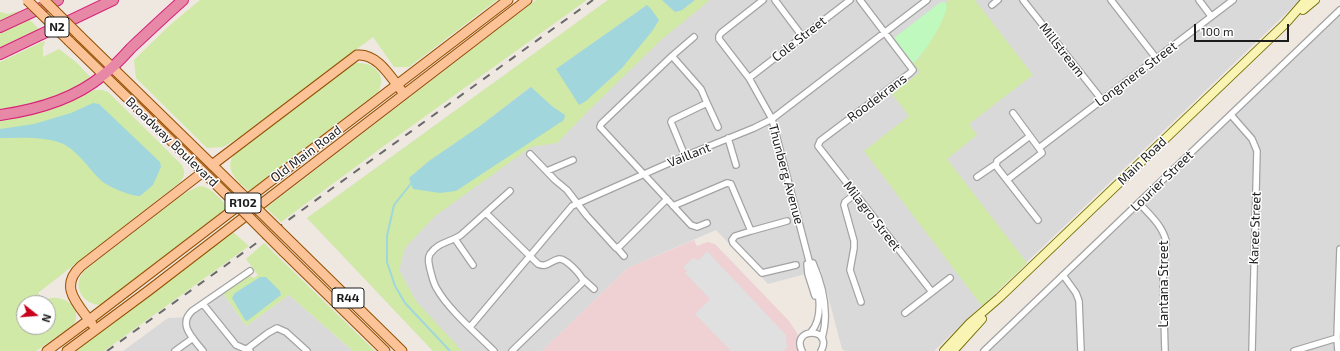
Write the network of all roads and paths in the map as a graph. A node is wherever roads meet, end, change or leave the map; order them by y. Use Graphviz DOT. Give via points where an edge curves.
graph roads {
  1 [pos="27,0"];
  2 [pos="44,0"];
  3 [pos="58,0"];
  4 [pos="113,0"];
  5 [pos="183,0"];
  6 [pos="508,0"];
  7 [pos="527,0"];
  8 [pos="764,0"];
  9 [pos="775,0"];
  10 [pos="850,0"];
  11 [pos="860,0"];
  12 [pos="928,0"];
  13 [pos="998,0"];
  14 [pos="1023,0"];
  15 [pos="1111,0"];
  16 [pos="1199,0"];
  17 [pos="1233,0"];
  18 [pos="1306,0"];
  19 [pos="1315,0"];
  20 [pos="992,5"];
  21 [pos="1340,10"];
  22 [pos="1211,16"];
  23 [pos="1285,24"];
  24 [pos="0,27"];
  25 [pos="885,33"];
  26 [pos="802,36"];
  27 [pos="694,37"];
  28 [pos="0,54"];
  29 [pos="672,56"];
  30 [pos="1156,58"];
  31 [pos="112,67"];
  32 [pos="104,76"];
  33 [pos="749,78"];
  34 [pos="397,85"];
  35 [pos="404,94"];
  36 [pos="1102,100"];
  37 [pos="707,102"];
  38 [pos="1012,113"];
  39 [pos="0,115"];
  40 [pos="1231,115"];
  41 [pos="772,119"];
  42 [pos="718,127"];
  43 [pos="1030,136"];
  44 [pos="728,138"];
  45 [pos="822,140"];
  46 [pos="1039,148"];
  47 [pos="530,154"];
  48 [pos="685,156"];
  49 [pos="574,160"];
  50 [pos="996,164"];
  51 [pos="212,165"];
  52 [pos="736,165"];
  53 [pos="547,171"];
  54 [pos="203,172"];
  55 [pos="644,174"];
  56 [pos="977,177"];
  57 [pos="1007,180"];
  58 [pos="510,191"];
  59 [pos="855,194"];
  60 [pos="667,199"];
  61 [pos="576,203"];
  62 [pos="1139,203"];
  63 [pos="673,206"];
  64 [pos="486,213"];
  65 [pos="1038,220"];
  66 [pos="787,221"];
  67 [pos="707,223"];
  68 [pos="750,231"];
  69 [pos="454,239"];
  70 [pos="617,248"];
  71 [pos="1340,249"];
  72 [pos="528,256"];
  73 [pos="624,256"];
  74 [pos="473,265"];
  75 [pos="796,265"];
  76 [pos="250,271"];
  77 [pos="1063,275"];
  78 [pos="950,278"];
  79 [pos="583,279"];
  80 [pos="816,284"];
  81 [pos="594,289"];
  82 [pos="932,292"];
  83 [pos="999,298"];
  84 [pos="861,302"];
  85 [pos="203,304"];
  86 [pos="905,313"];
  87 [pos="89,320"];
  88 [pos="470,327"];
  89 [pos="96,330"];
  90 [pos="811,332"];
  91 [pos="194,338"];
  92 [pos="822,338"];
  93 [pos="1337,338"];
  94 [pos="248,350"];
  95 [pos="824,350"];
  96 [pos="46,351"];
  97 [pos="67,351"];
  98 [pos="175,351"];
  99 [pos="203,351"];
  100 [pos="307,351"];
  101 [pos="386,351"];
  102 [pos="402,351"];
  103 [pos="494,351"];
  104 [pos="512,351"];
  105 [pos="802,351"];
  106 [pos="944,351"];
  107 [pos="953,351"];
  108 [pos="984,351"];
  109 [pos="1081,351"];
  110 [pos="1165,351"];
  111 [pos="1252,351"];
  112 [pos="1294,351"];
  113 [pos="1338,351"];
  1 -- 32 [label="main road, Broadway Boulevard / R44, bridge"];
  2 -- 31 [label="main road, Broadway Boulevard / R44, bridge"];
  3 -- 24 [label="highway, N2"];
  4 -- 28 [label="highway, N2"];
  5 -- 31 [label="highway"];
  6 -- 34 [label="main road, Old Main Road / R102"];
  7 -- 35 [label="main road, Old Main Road / R102"];
  8 -- 33 [label="street, Thunberg Avenue" via="719,37"];
  9 -- 26 [label="street"];
  10 -- 26 [label="street, Cole Street"];
  11 -- 25 [label="street"];
  12 -- 25 [label="street, Vaillant"];
  13 -- 20 [label="street"];
  14 -- 36 [label="street, Millstream"];
  15 -- 30 [label="street"];
  16 -- 22 [label="street"];
  17 -- 22 [label="street, Longmere Street"];
  18 -- 23 [label="main road, Main Road"];
  19 -- 23 [label="main road, Main Road"];
  21 -- 40 [label="street, Lourier Street"];
  22 -- 30 [label="street, Longmere Street"];
  23 -- 83 [label="main road, Main Road"];
  25 -- 41 [label="street, Vaillant"];
  25 -- 45 [label="street, Roodekrans" via="913,71"];
  26 -- 33 [label="street, Cole Street"];
  27 -- 29 [label="street"];
  29 -- 37 [label="street" via="700,89"];
  29 -- 55 [label="street" via="600,126"];
  30 -- 36 [label="street, Longmere Street"];
  31 -- 32 [label="highway"];
  31 -- 51 [label="main road, Broadway Boulevard / R44"];
  32 -- 39 [label="highway" via="82,90 49,104"];
  32 -- 54 [label="main road, Broadway Boulevard / R44"];
  33 -- 41 [label="street, Thunberg Avenue"];
  34 -- 35 [label="main road"];
  34 -- 51 [label="main road" via="371,57 357,55"];
  34 -- 87 [label="main road, Old Main Road / R102"];
  35 -- 89 [label="main road, Old Main Road / R102"];
  36 -- 46 [label="street, Longmere Street"];
  37 -- 42 [label="street"];
  37 -- 48 [label="street" via="671,122"];
  38 -- 43 [label="street"];
  40 -- 62 [label="street, Lourier Street"];
  40 -- 111 [label="street, Karee Street" via="1252,139 1257,151"];
  41 -- 44 [label="street, Vaillant"];
  41 -- 80 [label="street, Thunberg Avenue" via="808,253 817,272"];
  43 -- 46 [label="street"];
  43 -- 50 [label="street"];
  44 -- 48 [label="street, Vaillant"];
  44 -- 52 [label="street"];
  45 -- 59 [label="street, Milagro Street" via="818,147"];
  46 -- 57 [label="street, Longmere Street" via="1042,154"];
  47 -- 53 [label="street"];
  48 -- 55 [label="street, Vaillant"];
  49 -- 53 [label="street"];
  50 -- 56 [label="street"];
  50 -- 57 [label="street"];
  51 -- 102 [label="main road, Broadway Boulevard / R44, bridge"];
  53 -- 61 [label="street" via="567,190"];
  54 -- 87 [label="main road" via="81,266 73,275 70,290"];
  54 -- 101 [label="main road, Broadway Boulevard / R44, bridge"];
  55 -- 60 [label="street"];
  55 -- 61 [label="street, Vaillant"];
  57 -- 65 [label="street"];
  58 -- 64 [label="street"];
  59 -- 82 [label="street, Milagro Street"];
  59 -- 84 [label="street" via="844,205 854,241 850,270"];
  60 -- 63 [label="street"];
  60 -- 70 [label="street"];
  61 -- 70 [label="street"];
  61 -- 72 [label="street, Vaillant"];
  62 -- 77 [label="street, Lourier Street"];
  62 -- 110 [label="street, Lantana Street" via="1158,224 1166,241 1163,281"];
  63 -- 67 [label="street" via="694,226 699,227"];
  63 -- 68 [label="street" via="729,183"];
  64 -- 69 [label="street"];
  64 -- 72 [label="street"];
  66 -- 68 [label="street"];
  68 -- 75 [label="street" via="735,236 732,242 760,272"];
  69 -- 74 [label="street"];
  69 -- 88 [label="street" via="444,242 434,250 428,257 429,263 438,291"];
  70 -- 73 [label="street"];
  71 -- 93 [label="street"];
  72 -- 79 [label="street" via="542,266 559,259 564,260"];
  72 -- 88 [label="street, Vaillant"];
  76 -- 85 [label="street"];
  77 -- 108 [label="street, Lourier Street"];
  77 -- 109 [label="street" via="1079,301"];
  78 -- 82 [label="street"];
  79 -- 81 [label="street"];
  79 -- 104 [label="street" via="582,283"];
  80 -- 90 [label="street, Thunberg Avenue" via="815,296 820,306 818,322"];
  80 -- 92 [label="street, Thunberg Avenue" via="826,315"];
  82 -- 86 [label="street"];
  83 -- 106 [label="main road, Main Road" via="970,323"];
  83 -- 107 [label="main road, Main Road"];
  85 -- 91 [label="street" via="188,315 186,321 186,326"];
  85 -- 94 [label="street" via="236,345"];
  87 -- 89 [label="main road"];
  87 -- 96 [label="main road, Old Main Road / R102"];
  88 -- 103 [label="street"];
  89 -- 97 [label="main road, Old Main Road / R102"];
  90 -- 92 [label="street"];
  90 -- 105 [label="street, Thunberg Avenue" via="802,337"];
  91 -- 98 [label="street"];
  91 -- 99 [label="street"];
  92 -- 95 [label="street, Thunberg Avenue"];
  93 -- 112 [label="street"];
  93 -- 113 [label="street"];
  94 -- 100 [label="street" via="277,328 286,332"];
}
